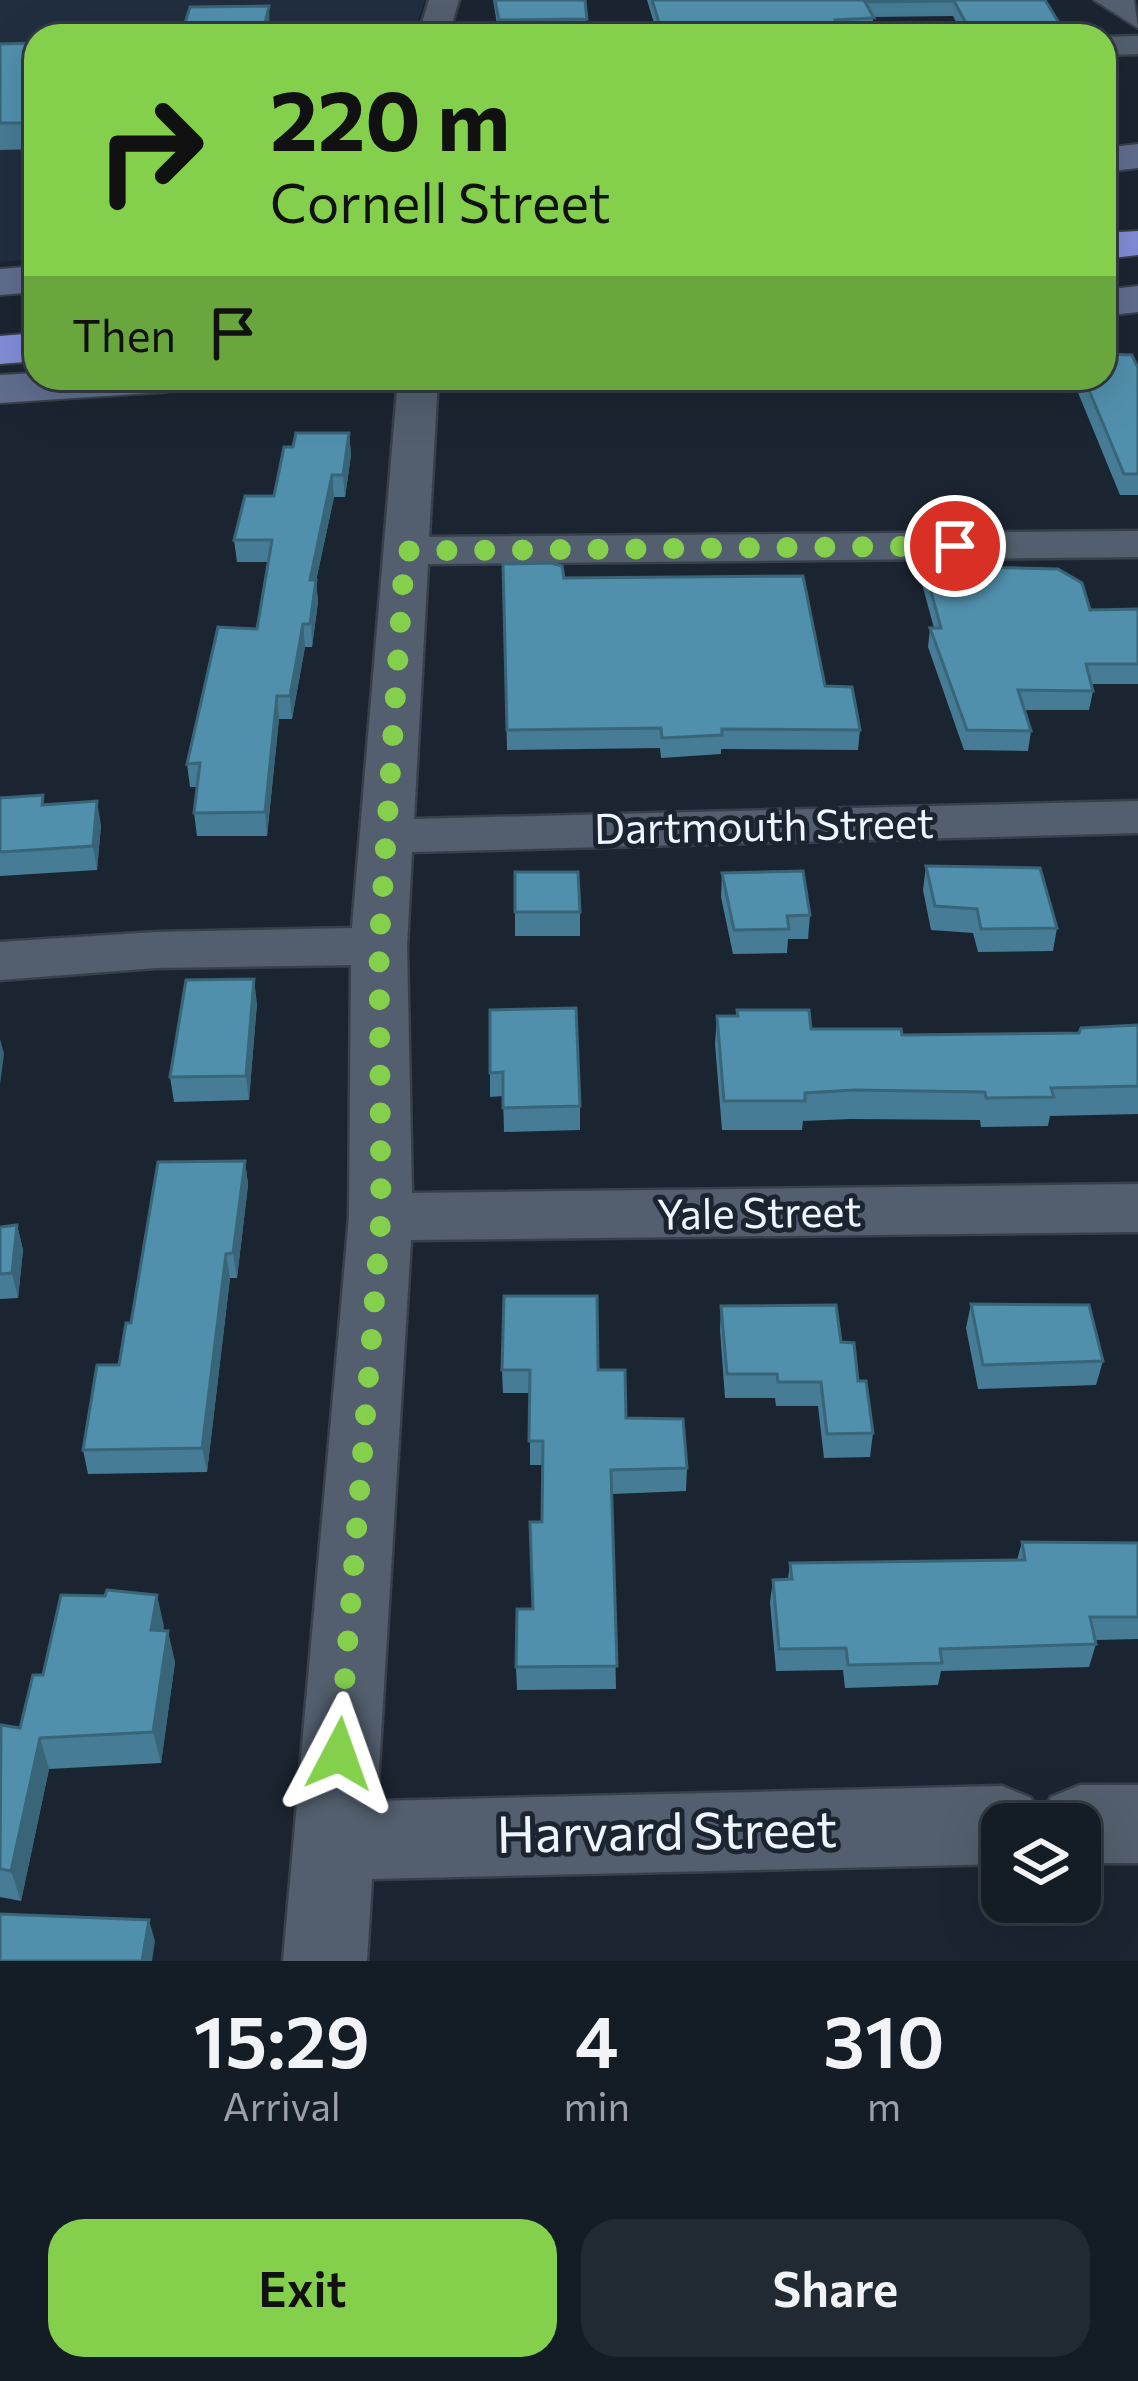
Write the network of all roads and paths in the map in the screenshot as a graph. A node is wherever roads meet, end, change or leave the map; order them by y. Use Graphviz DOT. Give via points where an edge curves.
graph roads {
  1 [pos="1111,0"];
  2 [pos="1138,18"];
  3 [pos="417,390"];
  4 [pos="1138,544"];
  5 [pos="405,551"];
  6 [pos="1138,817"];
  7 [pos="389,836"];
  8 [pos="379,946"];
  9 [pos="0,961"];
  10 [pos="1138,1208"];
  11 [pos="381,1217"];
  12 [pos="1101,1824"];
  13 [pos="1138,1824"];
  14 [pos="981,1826"];
  15 [pos="333,1841"];
  16 [pos="325,1961"];
  1 -- 2 [label="street"];
  3 -- 5 [label="street"];
  4 -- 5 [label="street"];
  5 -- 7 [label="street"];
  6 -- 7 [label="street, Dartmouth Street"];
  7 -- 8 [label="street"];
  8 -- 9 [label="street"];
  8 -- 11 [label="street"];
  10 -- 11 [label="street, Yale Street"];
  11 -- 15 [label="street"];
  12 -- 13 [label="street"];
  14 -- 15 [label="street, Harvard Street"];
  15 -- 16 [label="street"];
}
